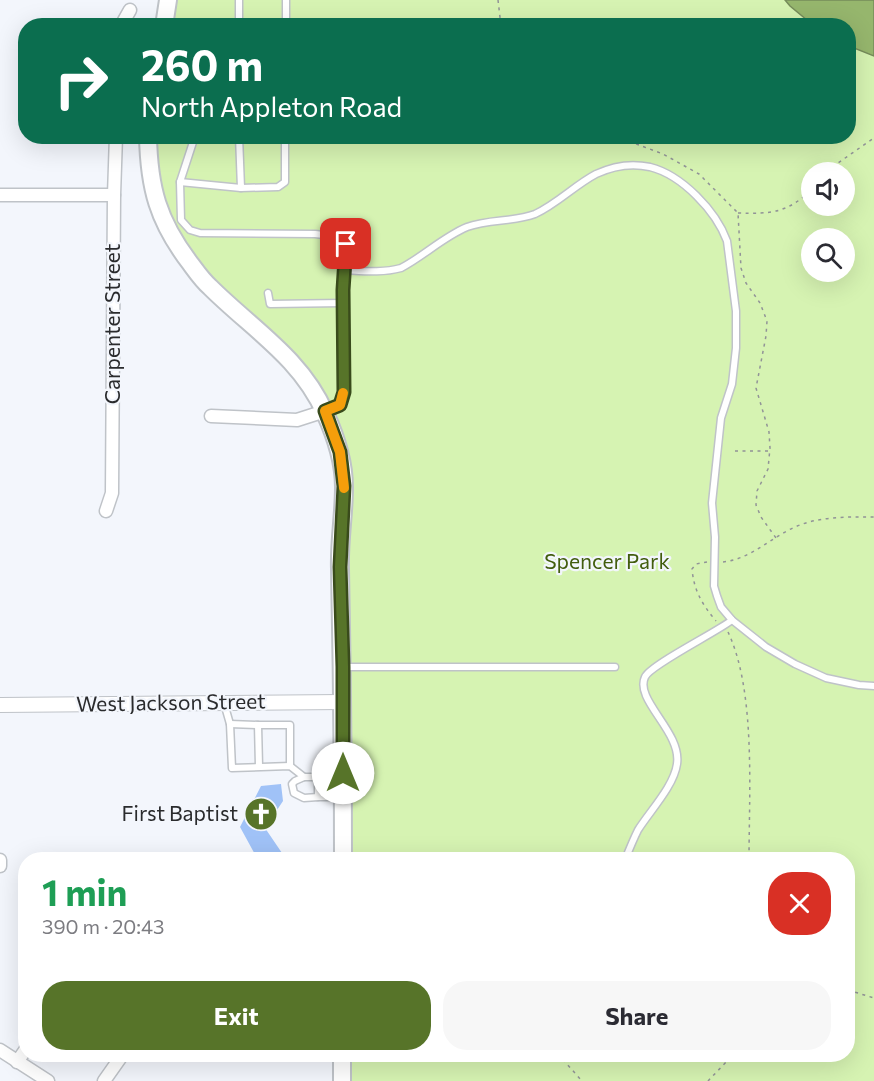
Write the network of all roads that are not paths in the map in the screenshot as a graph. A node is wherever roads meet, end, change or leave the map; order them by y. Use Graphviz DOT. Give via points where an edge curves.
graph roads {
  1 [pos="168,0"];
  2 [pos="239,0"];
  3 [pos="286,0"];
  4 [pos="130,10"];
  5 [pos="126,18"];
  6 [pos="166,18"];
  7 [pos="239,18"];
  8 [pos="286,18"];
  9 [pos="116,144"];
  10 [pos="148,144"];
  11 [pos="192,144"];
  12 [pos="239,144"];
  13 [pos="285,144"];
  14 [pos="180,182"];
  15 [pos="240,188"];
  16 [pos="0,195"];
  17 [pos="114,195"];
  18 [pos="346,270"];
  19 [pos="268,293"];
  20 [pos="343,303"];
  21 [pos="325,411"];
  22 [pos="212,416"];
  23 [pos="106,511"];
  24 [pos="732,620"];
  25 [pos="343,667"];
  26 [pos="615,667"];
  27 [pos="874,686"];
  28 [pos="343,702"];
  29 [pos="224,703"];
  30 [pos="0,705"];
  31 [pos="230,724"];
  32 [pos="258,725"];
  33 [pos="259,766"];
  34 [pos="290,766"];
  35 [pos="304,777"];
  36 [pos="318,796"];
  37 [pos="343,797"];
  38 [pos="343,852"];
  39 [pos="628,852"];
  40 [pos="0,860"];
  41 [pos="0,866"];
  42 [pos="0,1050"];
  43 [pos="17,1062"];
  44 [pos="117,1062"];
  45 [pos="342,1062"];
  46 [pos="48,1081"];
  47 [pos="104,1081"];
  48 [pos="342,1081"];
  1 -- 6 [label="main road"];
  2 -- 7 [label="lane"];
  3 -- 8 [label="lane"];
  4 -- 5 [label="street"];
  9 -- 17 [label="street, Carpenter Street"];
  10 -- 21 [label="main road" via="148,168 157,206 176,245 208,286 301,371"];
  11 -- 14 [label="lane"];
  12 -- 15 [label="lane"];
  13 -- 15 [label="lane" via="285,182 278,187"];
  14 -- 15 [label="lane"];
  14 -- 18 [label="lane" via="181,220 190,230 333,236 346,244"];
  16 -- 17 [label="street"];
  17 -- 23 [label="street, Carpenter Street" via="112,493"];
  18 -- 20 [label="lane"];
  18 -- 24 [label="lane" via="401,268 467,227 536,213 593,176 616,167 648,166 680,182 702,201 727,241 736,311 732,384 721,418 712,503 714,586"];
  19 -- 20 [label="lane" via="270,304"];
  20 -- 21 [label="lane" via="344,392 340,405"];
  21 -- 22 [label="street" via="297,420"];
  21 -- 25 [label="main road" via="340,452 344,486 340,567"];
  24 -- 27 [label="lane" via="795,664 826,678"];
  24 -- 39 [label="lane" via="658,665 644,678 646,696 674,740 678,754 672,779"];
  25 -- 26 [label="lane"];
  25 -- 28 [label="main road"];
  28 -- 29 [label="street, West Jackson Street"];
  28 -- 37 [label="main road"];
  29 -- 30 [label="street, West Jackson Street"];
  29 -- 31 [label="lane"];
  31 -- 32 [label="lane"];
  31 -- 33 [label="lane" via="232,768"];
  32 -- 33 [label="lane"];
  32 -- 34 [label="lane" via="290,725"];
  33 -- 34 [label="lane"];
  34 -- 35 [label="lane"];
  35 -- 36 [label="lane" via="318,777"];
  35 -- 36 [label="lane" via="292,784 294,793 304,798"];
  36 -- 37 [label="lane"];
  37 -- 38 [label="main road"];
  40 -- 41 [label="street"];
  42 -- 43 [label="street"];
  43 -- 46 [label="street"];
  44 -- 47 [label="street"];
  45 -- 48 [label="main road"];
}
